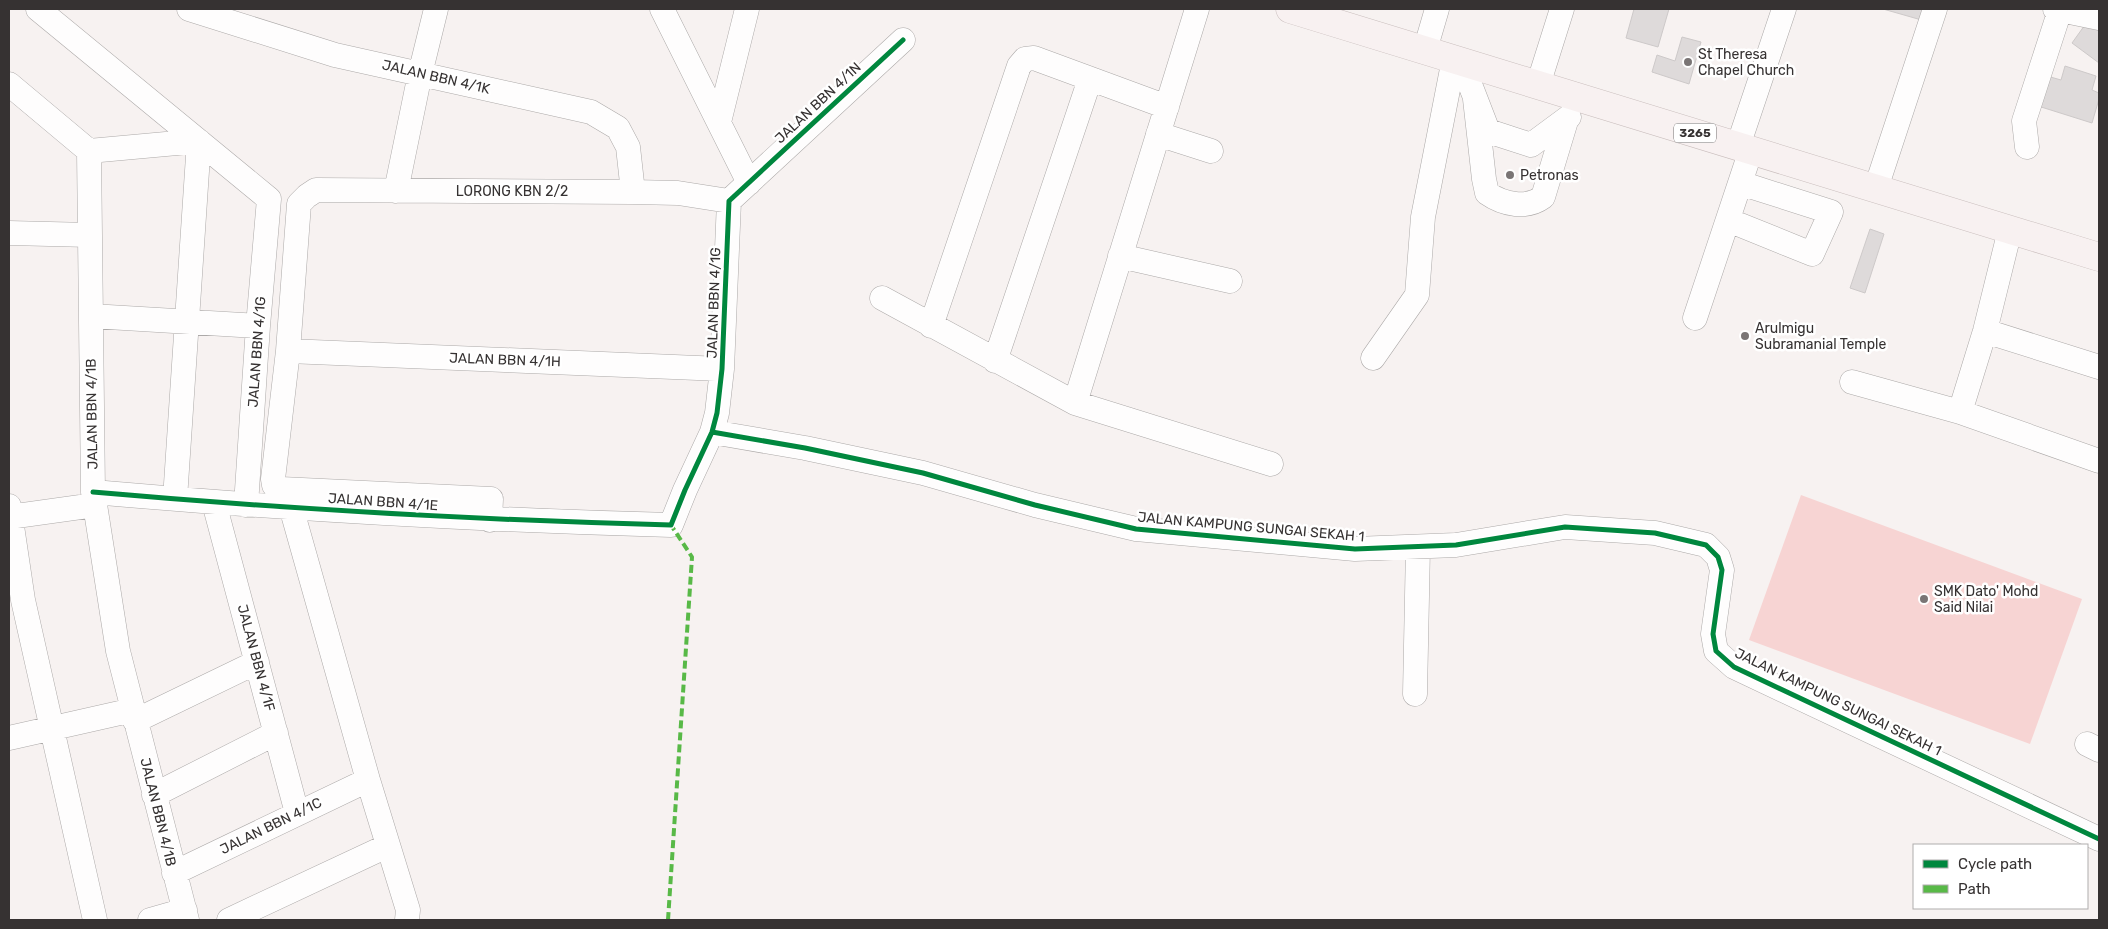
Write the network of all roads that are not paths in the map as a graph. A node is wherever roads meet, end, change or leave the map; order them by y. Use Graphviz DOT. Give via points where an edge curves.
graph roads {
  1 [pos="38,9"];
  2 [pos="188,9"];
  3 [pos="436,9"];
  4 [pos="662,9"];
  5 [pos="747,9"];
  6 [pos="1197,9"];
  7 [pos="1437,9"];
  8 [pos="1562,9"];
  9 [pos="1784,9"];
  10 [pos="1935,9"];
  11 [pos="1302,10"];
  12 [pos="2058,10"];
  13 [pos="2099,18"];
  14 [pos="903,40"];
  15 [pos="1425,50"];
  16 [pos="1457,60"];
  17 [pos="420,74"];
  18 [pos="1090,79"];
  19 [pos="9,84"];
  20 [pos="1538,85"];
  21 [pos="1475,99"];
  22 [pos="1586,99"];
  23 [pos="1166,107"];
  24 [pos="1566,121"];
  25 [pos="720,122"];
  26 [pos="1158,134"];
  27 [pos="199,141"];
  28 [pos="2027,147"];
  29 [pos="1744,148"];
  30 [pos="89,151"];
  31 [pos="1211,151"];
  32 [pos="749,183"];
  33 [pos="1740,183"];
  34 [pos="1876,188"];
  35 [pos="396,191"];
  36 [pos="633,192"];
  37 [pos="729,201"];
  38 [pos="1728,220"];
  39 [pos="2010,230"];
  40 [pos="9,233"];
  41 [pos="90,235"];
  42 [pos="1120,256"];
  43 [pos="2099,257"];
  44 [pos="1230,281"];
  45 [pos="882,298"];
  46 [pos="91,316"];
  47 [pos="1695,318"];
  48 [pos="187,321"];
  49 [pos="258,326"];
  50 [pos="931,326"];
  51 [pos="1985,331"];
  52 [pos="288,351"];
  53 [pos="1373,358"];
  54 [pos="995,361"];
  55 [pos="2099,367"];
  56 [pos="722,370"];
  57 [pos="1852,382"];
  58 [pos="1075,403"];
  59 [pos="1960,412"];
  60 [pos="712,432"];
  61 [pos="2099,461"];
  62 [pos="1271,464"];
  63 [pos="94,498"];
  64 [pos="175,499"];
  65 [pos="214,503"];
  66 [pos="246,505"];
  67 [pos="291,507"];
  68 [pos="9,513"];
  69 [pos="490,520"];
  70 [pos="672,525"];
  71 [pos="1418,547"];
  72 [pos="257,662"];
  73 [pos="1415,694"];
  74 [pos="134,716"];
  75 [pos="52,728"];
  76 [pos="276,732"];
  77 [pos="9,738"];
  78 [pos="368,780"];
  79 [pos="154,795"];
  80 [pos="297,813"];
  81 [pos="2099,840"];
  82 [pos="387,846"];
  83 [pos="174,873"];
  84 [pos="186,915"];
  85 [pos="96,920"];
  86 [pos="150,920"];
  87 [pos="229,920"];
  88 [pos="407,920"];
  1 -- 27 [label="street"];
  2 -- 17 [label="street, JALAN BBN 4/1K" via="335,55"];
  3 -- 17 [label="street"];
  4 -- 25 [label="street"];
  5 -- 25 [label="street"];
  6 -- 23 [label="street"];
  7 -- 15 [label="street"];
  8 -- 20 [label="street"];
  9 -- 29 [label="street"];
  10 -- 34 [label="street"];
  11 -- 15 [label="main road, 3265"];
  12 -- 13 [label="street"];
  12 -- 28 [label="street" via="2024,121"];
  14 -- 32 [label="street, JALAN BBN 4/1N"];
  15 -- 16 [label="main road, 3265"];
  16 -- 20 [label="main road, 3265"];
  16 -- 21 [label="street"];
  16 -- 53 [label="street" via="1423,217 1417,295"];
  17 -- 35 [label="street"];
  17 -- 36 [label="street, JALAN BBN 4/1K" via="591,112 618,128 628,147"];
  18 -- 23 [label="street"];
  18 -- 50 [label="street" via="1034,58 1025,59 1018,66"];
  18 -- 54 [label="street"];
  19 -- 30 [label="street"];
  20 -- 22 [label="main road, 3265"];
  21 -- 24 [label="street" via="1488,131 1531,145"];
  21 -- 24 [label="street" via="1487,194 1516,204 1529,205 1543,197"];
  22 -- 24 [label="street"];
  22 -- 29 [label="main road, 3265"];
  23 -- 26 [label="street"];
  25 -- 32 [label="street"];
  26 -- 31 [label="street"];
  26 -- 42 [label="street"];
  27 -- 30 [label="street"];
  27 -- 48 [label="street"];
  27 -- 49 [label="street, JALAN BBN 4/1G" via="269,198"];
  29 -- 33 [label="street"];
  29 -- 34 [label="main road, 3265"];
  30 -- 41 [label="street, JALAN BBN 4/1B"];
  32 -- 37 [label="street"];
  33 -- 38 [label="street"];
  33 -- 38 [label="street" via="1831,212 1812,254"];
  34 -- 39 [label="main road, 3265"];
  35 -- 36 [label="street, LORONG KBN 2/2"];
  35 -- 52 [label="street, LORONG KBN 2/2" via="316,190 299,204"];
  36 -- 37 [label="street, LORONG KBN 2/2" via="678,193"];
  37 -- 56 [label="street, JALAN BBN 4/1G"];
  38 -- 47 [label="street"];
  39 -- 43 [label="main road, 3265"];
  39 -- 51 [label="street"];
  40 -- 41 [label="street"];
  41 -- 46 [label="street, JALAN BBN 4/1B"];
  42 -- 44 [label="street"];
  42 -- 58 [label="street"];
  45 -- 50 [label="street"];
  46 -- 48 [label="street"];
  46 -- 63 [label="street, JALAN BBN 4/1B"];
  48 -- 49 [label="street"];
  48 -- 64 [label="street"];
  49 -- 66 [label="street, JALAN BBN 4/1G"];
  50 -- 54 [label="street"];
  51 -- 55 [label="street"];
  51 -- 59 [label="street"];
  52 -- 56 [label="street, JALAN BBN 4/1H"];
  52 -- 69 [label="street" via="274,485 281,489 491,499"];
  54 -- 58 [label="street"];
  56 -- 60 [label="street, JALAN BBN 4/1G" via="718,413"];
  57 -- 59 [label="street"];
  58 -- 62 [label="street"];
  59 -- 61 [label="street"];
  60 -- 70 [label="street, JALAN BBN 4/1G"];
  60 -- 71 [label="street, JALAN KAMPUNG SUNGAI SEKAH 1" via="923,473 1136,529 1355,549"];
  63 -- 64 [label="street, JALAN BBN 4/1E"];
  63 -- 68 [label="street, JALAN BBN 4/1E"];
  63 -- 74 [label="street, JALAN BBN 4/1B" via="118,651"];
  64 -- 65 [label="street, JALAN BBN 4/1E"];
  65 -- 66 [label="street, JALAN BBN 4/1E"];
  65 -- 72 [label="street, JALAN BBN 4/1F"];
  66 -- 67 [label="street, JALAN BBN 4/1E"];
  67 -- 69 [label="street, JALAN BBN 4/1E"];
  67 -- 78 [label="street"];
  68 -- 75 [label="street" via="23,600"];
  69 -- 70 [label="street, JALAN BBN 4/1E"];
  71 -- 73 [label="street"];
  71 -- 81 [label="street, JALAN KAMPUNG SUNGAI SEKAH 1" via="1456,545 1565,527 1655,534 1706,545 1718,557 1722,570 1713,634 1716,651 1734,666"];
  72 -- 74 [label="street"];
  72 -- 76 [label="street, JALAN BBN 4/1F"];
  74 -- 75 [label="street"];
  74 -- 79 [label="street, JALAN BBN 4/1B"];
  75 -- 77 [label="street"];
  75 -- 85 [label="street"];
  76 -- 79 [label="street"];
  76 -- 80 [label="street, JALAN BBN 4/1F"];
  78 -- 80 [label="street, JALAN BBN 4/1C"];
  78 -- 82 [label="street"];
  79 -- 83 [label="street, JALAN BBN 4/1B"];
  80 -- 83 [label="street, JALAN BBN 4/1C"];
  82 -- 87 [label="street"];
  82 -- 88 [label="street" via="408,910"];
  83 -- 84 [label="street, JALAN BBN 4/1B"];
  84 -- 86 [label="street"];
}
